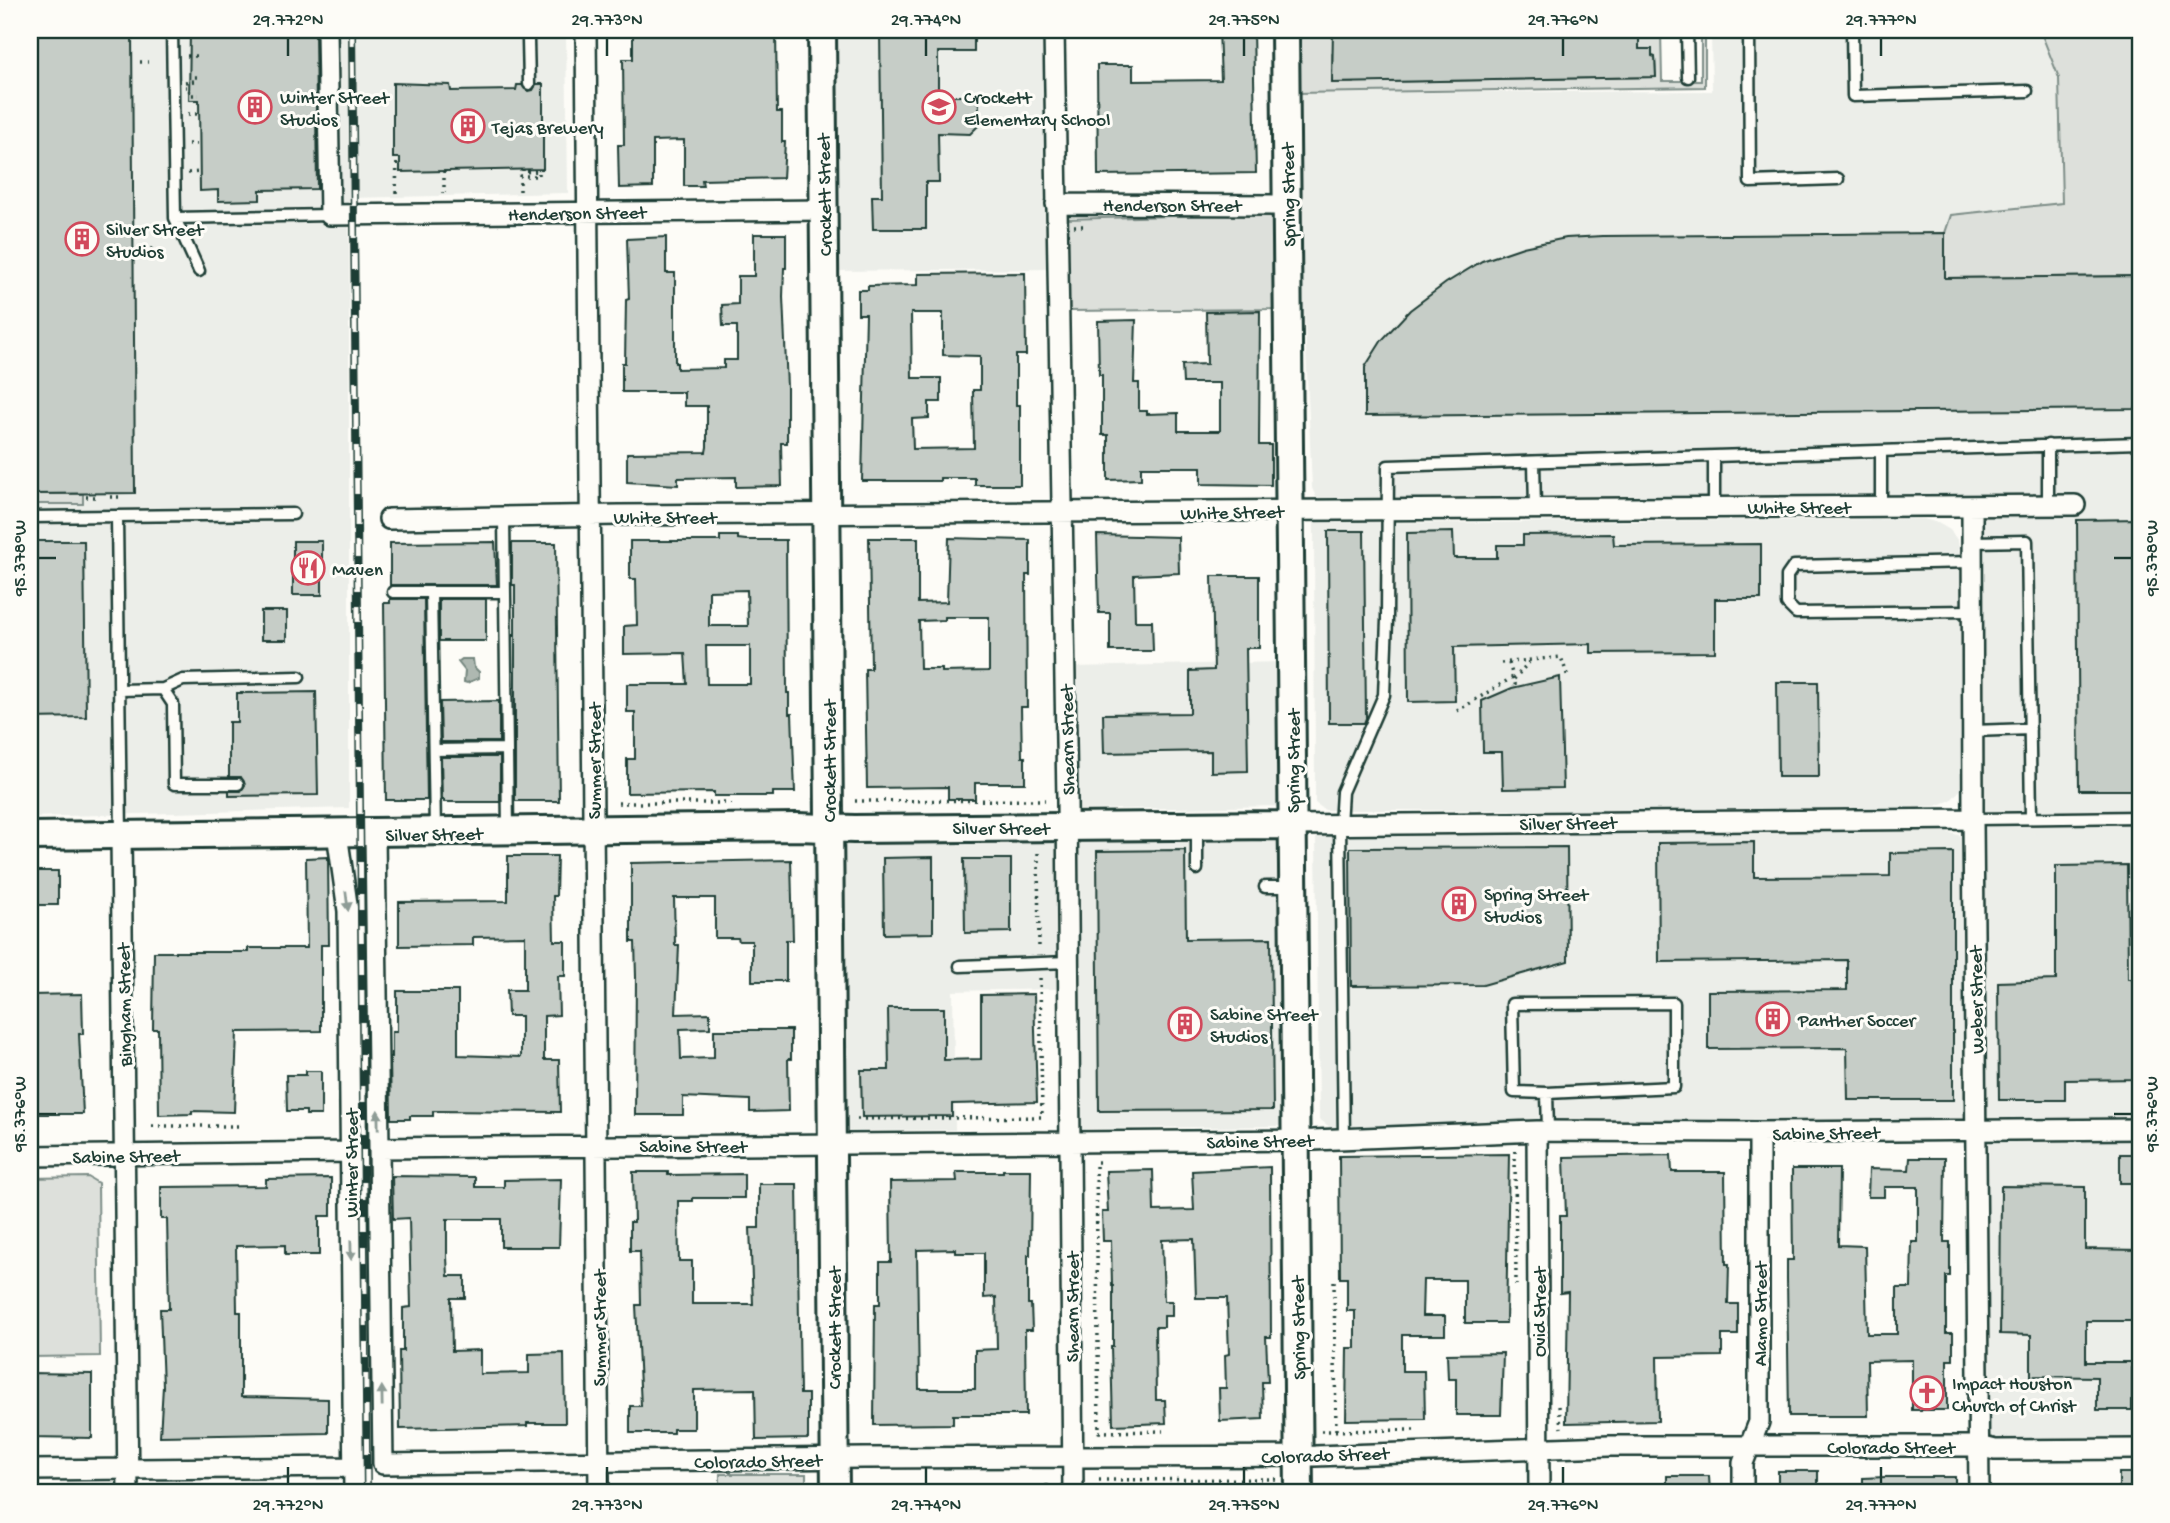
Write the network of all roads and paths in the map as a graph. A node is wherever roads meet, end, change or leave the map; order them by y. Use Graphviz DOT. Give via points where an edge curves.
graph roads {
  1 [pos="172,30"];
  2 [pos="327,30"];
  3 [pos="586,30"];
  4 [pos="822,30"];
  5 [pos="1054,30"];
  6 [pos="1285,30"];
  7 [pos="1687,30"];
  8 [pos="1749,30"];
  9 [pos="1852,30"];
  10 [pos="528,40"];
  11 [pos="140,62"];
  12 [pos="148,62"];
  13 [pos="1688,77"];
  14 [pos="529,84"];
  15 [pos="2028,91"];
  16 [pos="397,158"];
  17 [pos="523,170"];
  18 [pos="443,171"];
  19 [pos="1838,179"];
  20 [pos="520,191"];
  21 [pos="444,192"];
  22 [pos="396,193"];
  23 [pos="1056,204"];
  24 [pos="1287,205"];
  25 [pos="824,210"];
  26 [pos="588,212"];
  27 [pos="330,215"];
  28 [pos="175,218"];
  29 [pos="199,271"];
  30 [pos="2140,443"];
  31 [pos="2048,445"];
  32 [pos="1881,451"];
  33 [pos="1714,456"];
  34 [pos="1534,461"];
  35 [pos="86,497"];
  36 [pos="97,497"];
  37 [pos="110,497"];
  38 [pos="121,497"];
  39 [pos="2048,505"];
  40 [pos="2075,505"];
  41 [pos="1881,506"];
  42 [pos="1714,507"];
  43 [pos="1972,507"];
  44 [pos="1535,509"];
  45 [pos="1387,510"];
  46 [pos="1290,511"];
  47 [pos="1063,513"];
  48 [pos="293,514"];
  49 [pos="827,515"];
  50 [pos="30,517"];
  51 [pos="117,517"];
  52 [pos="590,517"];
  53 [pos="504,518"];
  54 [pos="389,519"];
  55 [pos="1972,542"];
  56 [pos="1972,562"];
  57 [pos="394,592"];
  58 [pos="431,592"];
  59 [pos="505,592"];
  60 [pos="1972,611"];
  61 [pos="1529,662"];
  62 [pos="1501,663"];
  63 [pos="1509,663"];
  64 [pos="299,677"];
  65 [pos="1568,677"];
  66 [pos="1514,678"];
  67 [pos="1517,687"];
  68 [pos="163,689"];
  69 [pos="119,690"];
  70 [pos="1457,710"];
  71 [pos="2030,729"];
  72 [pos="1973,731"];
  73 [pos="507,749"];
  74 [pos="434,750"];
  75 [pos="238,784"];
  76 [pos="1045,800"];
  77 [pos="855,802"];
  78 [pos="618,803"];
  79 [pos="737,803"];
  80 [pos="2140,817"];
  81 [pos="2031,818"];
  82 [pos="1973,819"];
  83 [pos="1340,824"];
  84 [pos="1293,825"];
  85 [pos="1197,826"];
  86 [pos="1067,827"];
  87 [pos="829,829"];
  88 [pos="593,831"];
  89 [pos="508,832"];
  90 [pos="337,833"];
  91 [pos="375,833"];
  92 [pos="435,833"];
  93 [pos="121,835"];
  94 [pos="30,836"];
  95 [pos="1038,853"];
  96 [pos="1197,869"];
  97 [pos="1265,887"];
  98 [pos="1293,887"];
  99 [pos="1068,962"];
  100 [pos="1040,965"];
  101 [pos="960,966"];
  102 [pos="1547,1093"];
  103 [pos="857,1119"];
  104 [pos="152,1125"];
  105 [pos="243,1126"];
  106 [pos="2140,1129"];
  107 [pos="1976,1130"];
  108 [pos="1542,1131"];
  109 [pos="1515,1132"];
  110 [pos="1759,1132"];
  111 [pos="1344,1138"];
  112 [pos="1296,1140"];
  113 [pos="1070,1142"];
  114 [pos="832,1144"];
  115 [pos="596,1146"];
  116 [pos="379,1148"];
  117 [pos="349,1152"];
  118 [pos="125,1155"];
  119 [pos="30,1156"];
  120 [pos="1096,1162"];
  121 [pos="1334,1281"];
  122 [pos="1516,1285"];
  123 [pos="1163,1431"];
  124 [pos="1315,1431"];
  125 [pos="1336,1431"];
  126 [pos="1425,1437"];
  127 [pos="1750,1445"];
  128 [pos="1979,1446"];
  129 [pos="1539,1448"];
  130 [pos="2140,1449"];
  131 [pos="1298,1456"];
  132 [pos="834,1458"];
  133 [pos="1072,1458"];
  134 [pos="599,1462"];
  135 [pos="383,1464"];
  136 [pos="353,1467"];
  137 [pos="128,1469"];
  138 [pos="30,1470"];
  139 [pos="1100,1480"];
  140 [pos="1047,1483"];
  141 [pos="1289,1486"];
  142 [pos="128,1493"];
  143 [pos="354,1493"];
  144 [pos="599,1493"];
  145 [pos="835,1493"];
  146 [pos="1047,1493"];
  147 [pos="1073,1493"];
  148 [pos="1539,1493"];
  149 [pos="1743,1493"];
  150 [pos="1979,1493"];
  1 -- 28 [label="lane"];
  2 -- 27 [label="street"];
  3 -- 26 [label="street, Summer Street"];
  4 -- 25 [label="street, Crockett Street"];
  5 -- 23 [label="street, Shearn Street"];
  6 -- 24 [label="street, Spring Street"];
  7 -- 13 [label="lane"];
  8 -- 19 [label="lane" via="1750,182"];
  9 -- 15 [label="lane" via="1853,96"];
  10 -- 14 [label="lane"];
  11 -- 12 [label="path"];
  16 -- 22 [label="path"];
  17 -- 20 [label="path" via="539,171 539,176 520,176"];
  18 -- 21 [label="path"];
  23 -- 24 [label="street, Henderson Street"];
  23 -- 47 [label="street, Shearn Street"];
  24 -- 46 [label="street, Spring Street"];
  25 -- 26 [label="street, Henderson Street"];
  25 -- 49 [label="street, Crockett Street"];
  26 -- 27 [label="street, Henderson Street"];
  26 -- 52 [label="street, Summer Street"];
  27 -- 28 [label="lane"];
  28 -- 29 [label="lane"];
  30 -- 31 [label="lane"];
  31 -- 32 [label="lane"];
  31 -- 39 [label="lane"];
  32 -- 33 [label="lane"];
  32 -- 41 [label="lane"];
  33 -- 34 [label="lane"];
  33 -- 42 [label="lane"];
  34 -- 44 [label="lane"];
  34 -- 45 [label="lane" via="1388,466"];
  35 -- 36 [label="path"];
  37 -- 38 [label="path"];
  39 -- 40 [label="street, White Street"];
  39 -- 43 [label="street, White Street"];
  41 -- 42 [label="street, White Street"];
  41 -- 43 [label="street, White Street"];
  42 -- 44 [label="street, White Street"];
  43 -- 55 [label="street, Weber Street"];
  44 -- 45 [label="street, White Street"];
  45 -- 46 [label="street, White Street"];
  45 -- 83 [label="lane" via="1384,695 1342,792"];
  46 -- 47 [label="street, White Street"];
  46 -- 84 [label="street, Spring Street"];
  47 -- 49 [label="street, White Street"];
  47 -- 86 [label="street, Shearn Street"];
  48 -- 51 [label="lane"];
  49 -- 52 [label="street, White Street"];
  49 -- 87 [label="street, Crockett Street"];
  50 -- 51 [label="lane"];
  51 -- 69 [label="lane, Bingham Street"];
  52 -- 53 [label="street, White Street"];
  52 -- 88 [label="street, Summer Street"];
  53 -- 54 [label="street, White Street"];
  53 -- 59 [label="lane"];
  55 -- 56 [label="street, Weber Street"];
  55 -- 71 [label="lane" via="2027,541"];
  56 -- 60 [label="street, Weber Street"];
  56 -- 60 [label="lane" via="1794,566 1787,576 1787,604 1796,613"];
  57 -- 58 [label="lane"];
  58 -- 59 [label="lane"];
  58 -- 74 [label="lane"];
  59 -- 73 [label="lane"];
  60 -- 72 [label="street, Weber Street"];
  61 -- 63 [label="path"];
  61 -- 65 [label="path" via="1561,657"];
  61 -- 66 [label="path"];
  62 -- 63 [label="path"];
  63 -- 66 [label="path"];
  64 -- 68 [label="lane" via="183,680"];
  66 -- 67 [label="path"];
  66 -- 70 [label="path"];
  68 -- 69 [label="lane"];
  68 -- 75 [label="lane" via="173,704 174,784"];
  69 -- 93 [label="lane, Bingham Street"];
  71 -- 72 [label="lane"];
  71 -- 81 [label="lane"];
  72 -- 82 [label="street, Weber Street"];
  73 -- 74 [label="lane"];
  73 -- 89 [label="lane"];
  74 -- 92 [label="lane"];
  76 -- 77 [label="path"];
  78 -- 79 [label="path"];
  80 -- 81 [label="lane"];
  81 -- 82 [label="lane"];
  82 -- 83 [label="street, Silver Street"];
  82 -- 107 [label="street, Weber Street"];
  83 -- 84 [label="street, Silver Street"];
  83 -- 111 [label="lane"];
  84 -- 85 [label="street, Silver Street"];
  84 -- 98 [label="street, Spring Street"];
  85 -- 86 [label="street, Silver Street"];
  85 -- 96 [label="lane"];
  86 -- 87 [label="street, Silver Street"];
  86 -- 99 [label="street, Shearn Street"];
  87 -- 88 [label="street, Silver Street"];
  87 -- 114 [label="street, Crockett Street"];
  88 -- 89 [label="street, Silver Street"];
  88 -- 115 [label="street, Summer Street"];
  89 -- 92 [label="street, Silver Street"];
  90 -- 91 [label="street, Silver Street"];
  90 -- 93 [label="street, Silver Street"];
  90 -- 117 [label="street, Winter Street, one-way" via="348,911"];
  91 -- 92 [label="street, Silver Street"];
  116 -- 91 [label="street, Winter Street, one-way"];
  93 -- 94 [label="street, Silver Street"];
  93 -- 118 [label="street, Bingham Street"];
  95 -- 100 [label="path"];
  97 -- 98 [label="lane"];
  98 -- 112 [label="street, Spring Street"];
  99 -- 100 [label="lane"];
  99 -- 113 [label="street, Shearn Street"];
  100 -- 101 [label="lane"];
  100 -- 103 [label="path" via="1042,1117"];
  102 -- 102 [label="lane" via="1675,1087 1674,1003 1512,1004 1514,1092"];
  102 -- 108 [label="lane"];
  104 -- 105 [label="path"];
  106 -- 107 [label="street, Sabine Street"];
  107 -- 110 [label="street, Sabine Street"];
  107 -- 128 [label="street, Weber Street"];
  108 -- 109 [label="street, Sabine Street"];
  108 -- 110 [label="street, Sabine Street"];
  108 -- 129 [label="street, Ovid Street"];
  109 -- 111 [label="street, Sabine Street"];
  109 -- 122 [label="path"];
  110 -- 127 [label="street, Alamo Street" via="1759,1422"];
  111 -- 112 [label="street, Sabine Street"];
  112 -- 113 [label="street, Sabine Street"];
  112 -- 131 [label="street, Spring Street"];
  113 -- 114 [label="street, Sabine Street"];
  113 -- 133 [label="street, Shearn Street"];
  114 -- 115 [label="street, Sabine Street"];
  114 -- 132 [label="street, Crockett Street"];
  115 -- 116 [label="street, Sabine Street"];
  115 -- 134 [label="street, Summer Street"];
  135 -- 116 [label="street, Winter Street, one-way"];
  117 -- 118 [label="street, Sabine Street"];
  117 -- 136 [label="street, Winter Street, one-way"];
  118 -- 119 [label="street, Sabine Street"];
  118 -- 137 [label="street, Bingham Street"];
  120 -- 123 [label="path" via="1100,1432"];
  121 -- 125 [label="path"];
  124 -- 125 [label="path"];
  125 -- 126 [label="path" via="1415,1430"];
  127 -- 128 [label="street, Colorado Street"];
  127 -- 129 [label="street, Colorado Street"];
  127 -- 149 [label="street, Alamo Street" via="1743,1464"];
  128 -- 130 [label="street, Colorado Street" via="1995,1450"];
  128 -- 150 [label="street, Weber Street"];
  129 -- 131 [label="street, Colorado Street"];
  129 -- 148 [label="street, Ovid Street"];
  131 -- 133 [label="street, Colorado Street"];
  131 -- 141 [label="street, Spring Street"];
  132 -- 133 [label="street, Colorado Street"];
  132 -- 134 [label="street, Colorado Street"];
  132 -- 145 [label="street, Crockett Street"];
  133 -- 147 [label="street, Shearn Street"];
  134 -- 135 [label="street, Colorado Street"];
  134 -- 144 [label="street, Summer Street"];
  136 -- 137 [label="street"];
  136 -- 143 [label="street, Winter Street"];
  137 -- 138 [label="street"];
  137 -- 142 [label="street, Bingham Street"];
  139 -- 141 [label="path"];
  140 -- 146 [label="path"];
}
